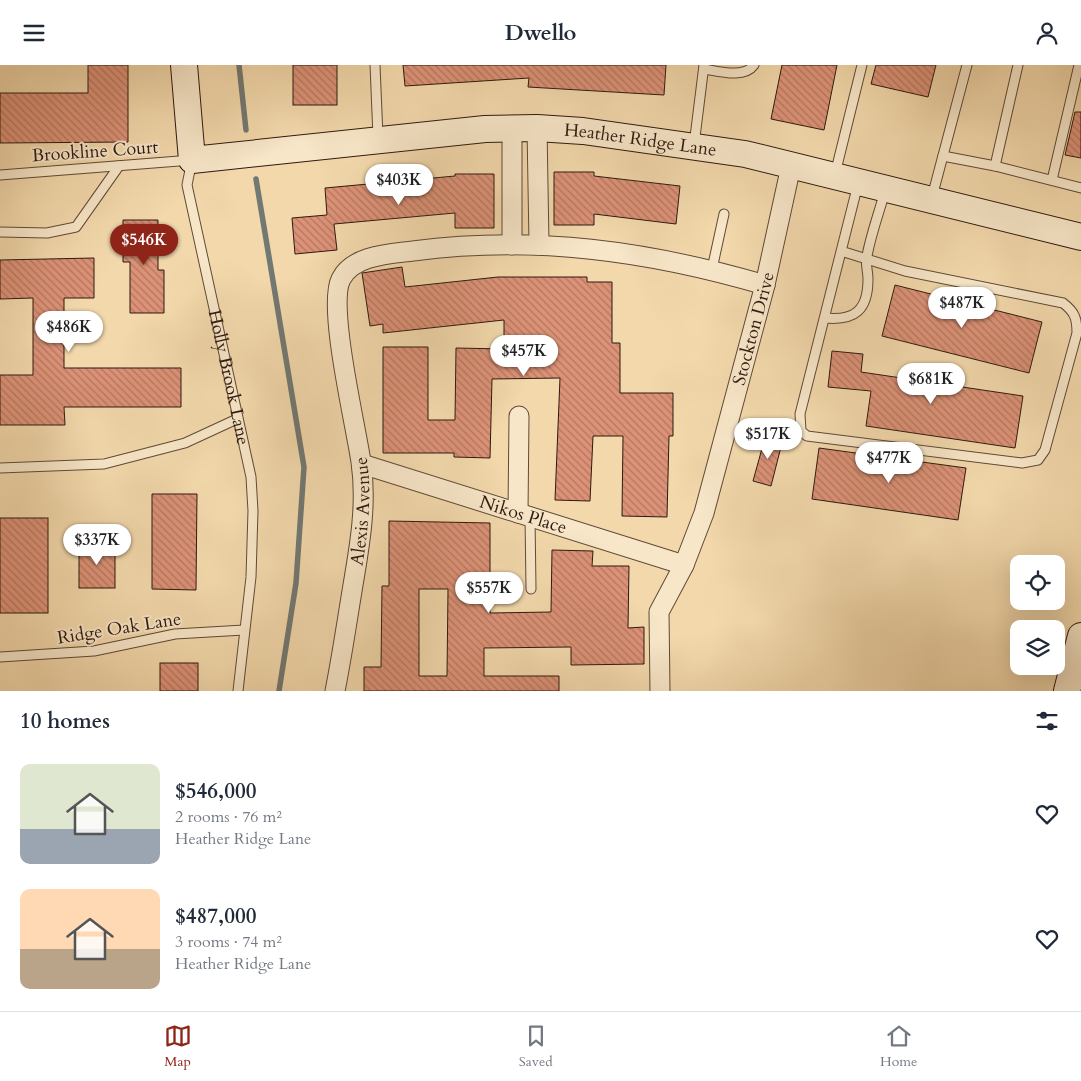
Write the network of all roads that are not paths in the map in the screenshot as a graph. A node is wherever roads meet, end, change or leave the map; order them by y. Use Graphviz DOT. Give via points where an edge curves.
graph roads {
  1 [pos="184,65"];
  2 [pos="376,65"];
  3 [pos="754,65"];
  4 [pos="862,65"];
  5 [pos="966,65"];
  6 [pos="1018,65"];
  7 [pos="1079,65"];
  8 [pos="704,67"];
  9 [pos="525,128"];
  10 [pos="378,140"];
  11 [pos="694,146"];
  12 [pos="943,155"];
  13 [pos="192,160"];
  14 [pos="119,166"];
  15 [pos="791,166"];
  16 [pos="995,166"];
  17 [pos="0,175"];
  18 [pos="846,179"];
  19 [pos="1052,180"];
  20 [pos="1081,188"];
  21 [pos="885,189"];
  22 [pos="931,200"];
  23 [pos="724,215"];
  24 [pos="0,232"];
  25 [pos="1081,237"];
  26 [pos="539,244"];
  27 [pos="512,245"];
  28 [pos="841,251"];
  29 [pos="866,258"];
  30 [pos="712,269"];
  31 [pos="765,285"];
  32 [pos="825,318"];
  33 [pos="519,417"];
  34 [pos="238,419"];
  35 [pos="362,464"];
  36 [pos="0,468"];
  37 [pos="524,514"];
  38 [pos="684,565"];
  39 [pos="531,589"];
  40 [pos="244,629"];
  41 [pos="1081,636"];
  42 [pos="0,657"];
  43 [pos="238,691"];
  44 [pos="335,691"];
  45 [pos="660,691"];
  46 [pos="1068,691"];
  1 -- 13 [label="street, Holly Brook Lane"];
  2 -- 10 [label="lane"];
  3 -- 8 [label="lane" via="744,72 733,73"];
  4 -- 18 [label="lane"];
  5 -- 12 [label="lane"];
  6 -- 16 [label="lane"];
  7 -- 19 [label="lane"];
  8 -- 11 [label="lane"];
  9 -- 10 [label="street, Heather Ridge Lane"];
  9 -- 11 [label="street, Heather Ridge Lane" via="584,131"];
  9 -- 26 [label="street"];
  9 -- 27 [label="street"];
  10 -- 13 [label="street, Heather Ridge Lane"];
  11 -- 15 [label="street, Heather Ridge Lane"];
  12 -- 16 [label="lane"];
  12 -- 22 [label="lane"];
  13 -- 14 [label="lane, Brookline Court"];
  13 -- 34 [label="lane, Holly Brook Lane" via="187,185"];
  14 -- 17 [label="lane, Brookline Court"];
  14 -- 24 [label="lane" via="76,227 47,233"];
  15 -- 18 [label="street, Heather Ridge Lane"];
  15 -- 31 [label="street, Stockton Drive"];
  16 -- 19 [label="lane"];
  18 -- 21 [label="street, Heather Ridge Lane"];
  18 -- 28 [label="lane"];
  19 -- 20 [label="lane"];
  21 -- 22 [label="street, Heather Ridge Lane"];
  21 -- 29 [label="lane"];
  22 -- 25 [label="street, Heather Ridge Lane"];
  23 -- 30 [label="lane"];
  26 -- 27 [label="street"];
  26 -- 30 [label="street" via="612,251"];
  27 -- 35 [label="street, Alexis Avenue" via="431,249 367,257 340,280 337,316"];
  28 -- 29 [label="lane"];
  28 -- 32 [label="lane"];
  29 -- 32 [label="lane" via="867,294 859,311 841,320"];
  29 -- 32 [label="lane" via="904,271 1063,303 1072,310 1077,319 1077,333 1045,450 1038,460 1022,463 807,436 801,431 800,414"];
  30 -- 31 [label="street"];
  31 -- 38 [label="street, Stockton Drive" via="704,513"];
  33 -- 37 [label="street"];
  34 -- 36 [label="lane" via="185,443 104,464"];
  34 -- 40 [label="lane, Holly Brook Lane" via="251,477 253,511 251,577"];
  35 -- 37 [label="street, Nikos Place"];
  35 -- 44 [label="street, Alexis Avenue" via="363,521"];
  37 -- 38 [label="street, Nikos Place"];
  37 -- 39 [label="lane"];
  38 -- 45 [label="street, Stockton Drive" via="659,613"];
  40 -- 42 [label="lane, Ridge Oak Lane" via="175,634 94,651"];
  40 -- 43 [label="lane, Holly Brook Lane"];
  41 -- 46 [label="street"];
}
